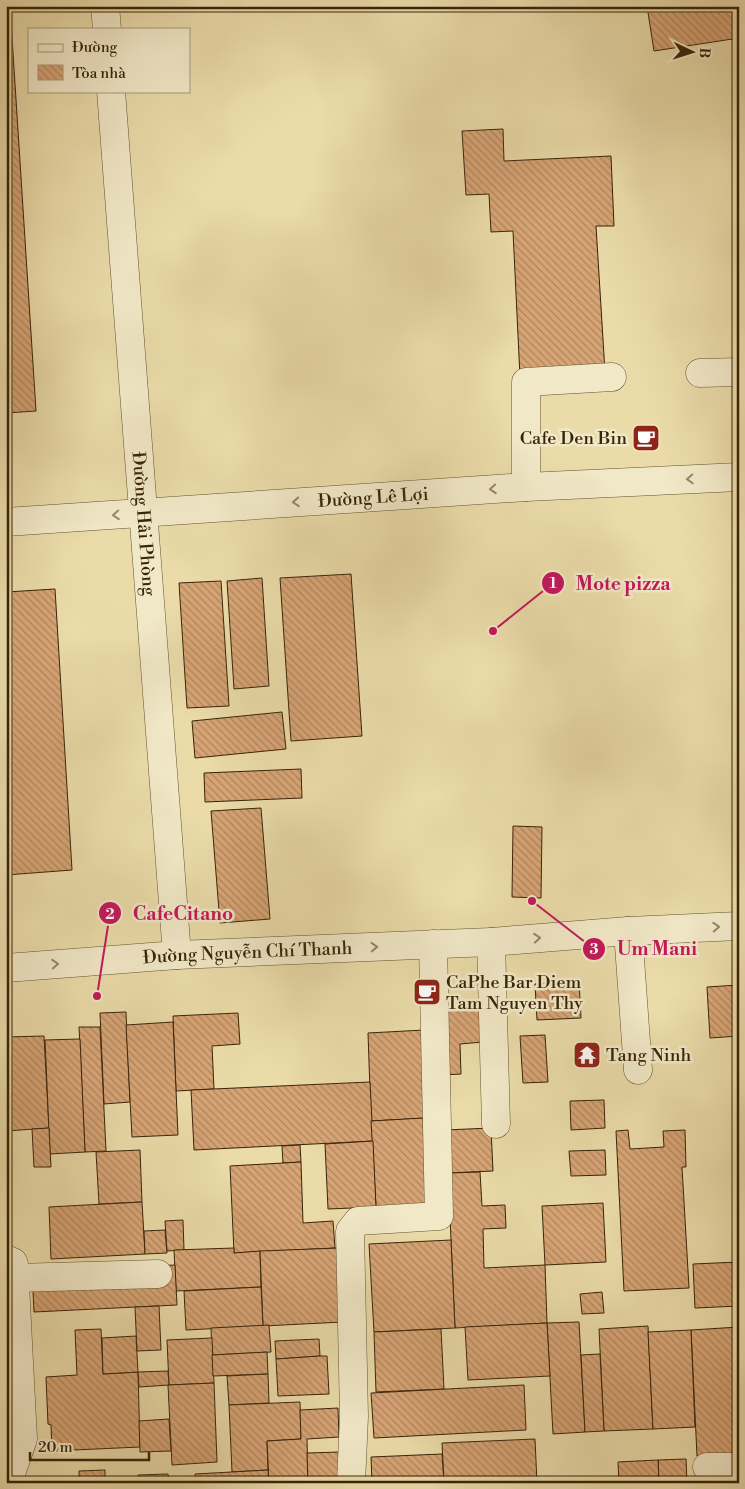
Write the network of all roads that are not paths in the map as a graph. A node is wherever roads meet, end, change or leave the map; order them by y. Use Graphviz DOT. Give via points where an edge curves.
graph roads {
  1 [pos="105,6"];
  2 [pos="107,28"];
  3 [pos="111,92"];
  4 [pos="739,372"];
  5 [pos="700,373"];
  6 [pos="612,377"];
  7 [pos="739,476"];
  8 [pos="526,487"];
  9 [pos="144,513"];
  10 [pos="6,522"];
  11 [pos="739,926"];
  12 [pos="628,931"];
  13 [pos="491,942"];
  14 [pos="432,944"];
  15 [pos="177,955"];
  16 [pos="6,968"];
  17 [pos="638,1070"];
  18 [pos="496,1124"];
  19 [pos="11,1266"];
  20 [pos="158,1274"];
  21 [pos="739,1466"];
  22 [pos="707,1467"];
  23 [pos="7,1482"];
  24 [pos="350,1483"];
  1 -- 2 [label="street"];
  3 -- 9 [label="street, Đường Hải Phòng"];
  4 -- 5 [label="street"];
  6 -- 8 [label="street" via="526,382"];
  7 -- 8 [label="street, Đường Lê Lợi, one-way"];
  8 -- 9 [label="street, Đường Lê Lợi, one-way"];
  9 -- 10 [label="street, Đường Lê Lợi, one-way"];
  9 -- 15 [label="street, Đường Hải Phòng"];
  12 -- 11 [label="street, Đường Nguyễn Chí Thanh, one-way"];
  13 -- 12 [label="street, Đường Nguyễn Chí Thanh, one-way"];
  12 -- 17 [label="street"];
  13 -- 14 [label="street, Đường Nguyễn Chí Thanh"];
  13 -- 18 [label="street"];
  15 -- 14 [label="street, Đường Nguyễn Chí Thanh, one-way"];
  14 -- 24 [label="street" via="439,1216 358,1221 350,1231 354,1416"];
  16 -- 15 [label="street, Đường Nguyễn Chí Thanh, one-way"];
  19 -- 20 [label="street"];
  19 -- 23 [label="street" via="23,1438"];
  21 -- 22 [label="street"];
}
